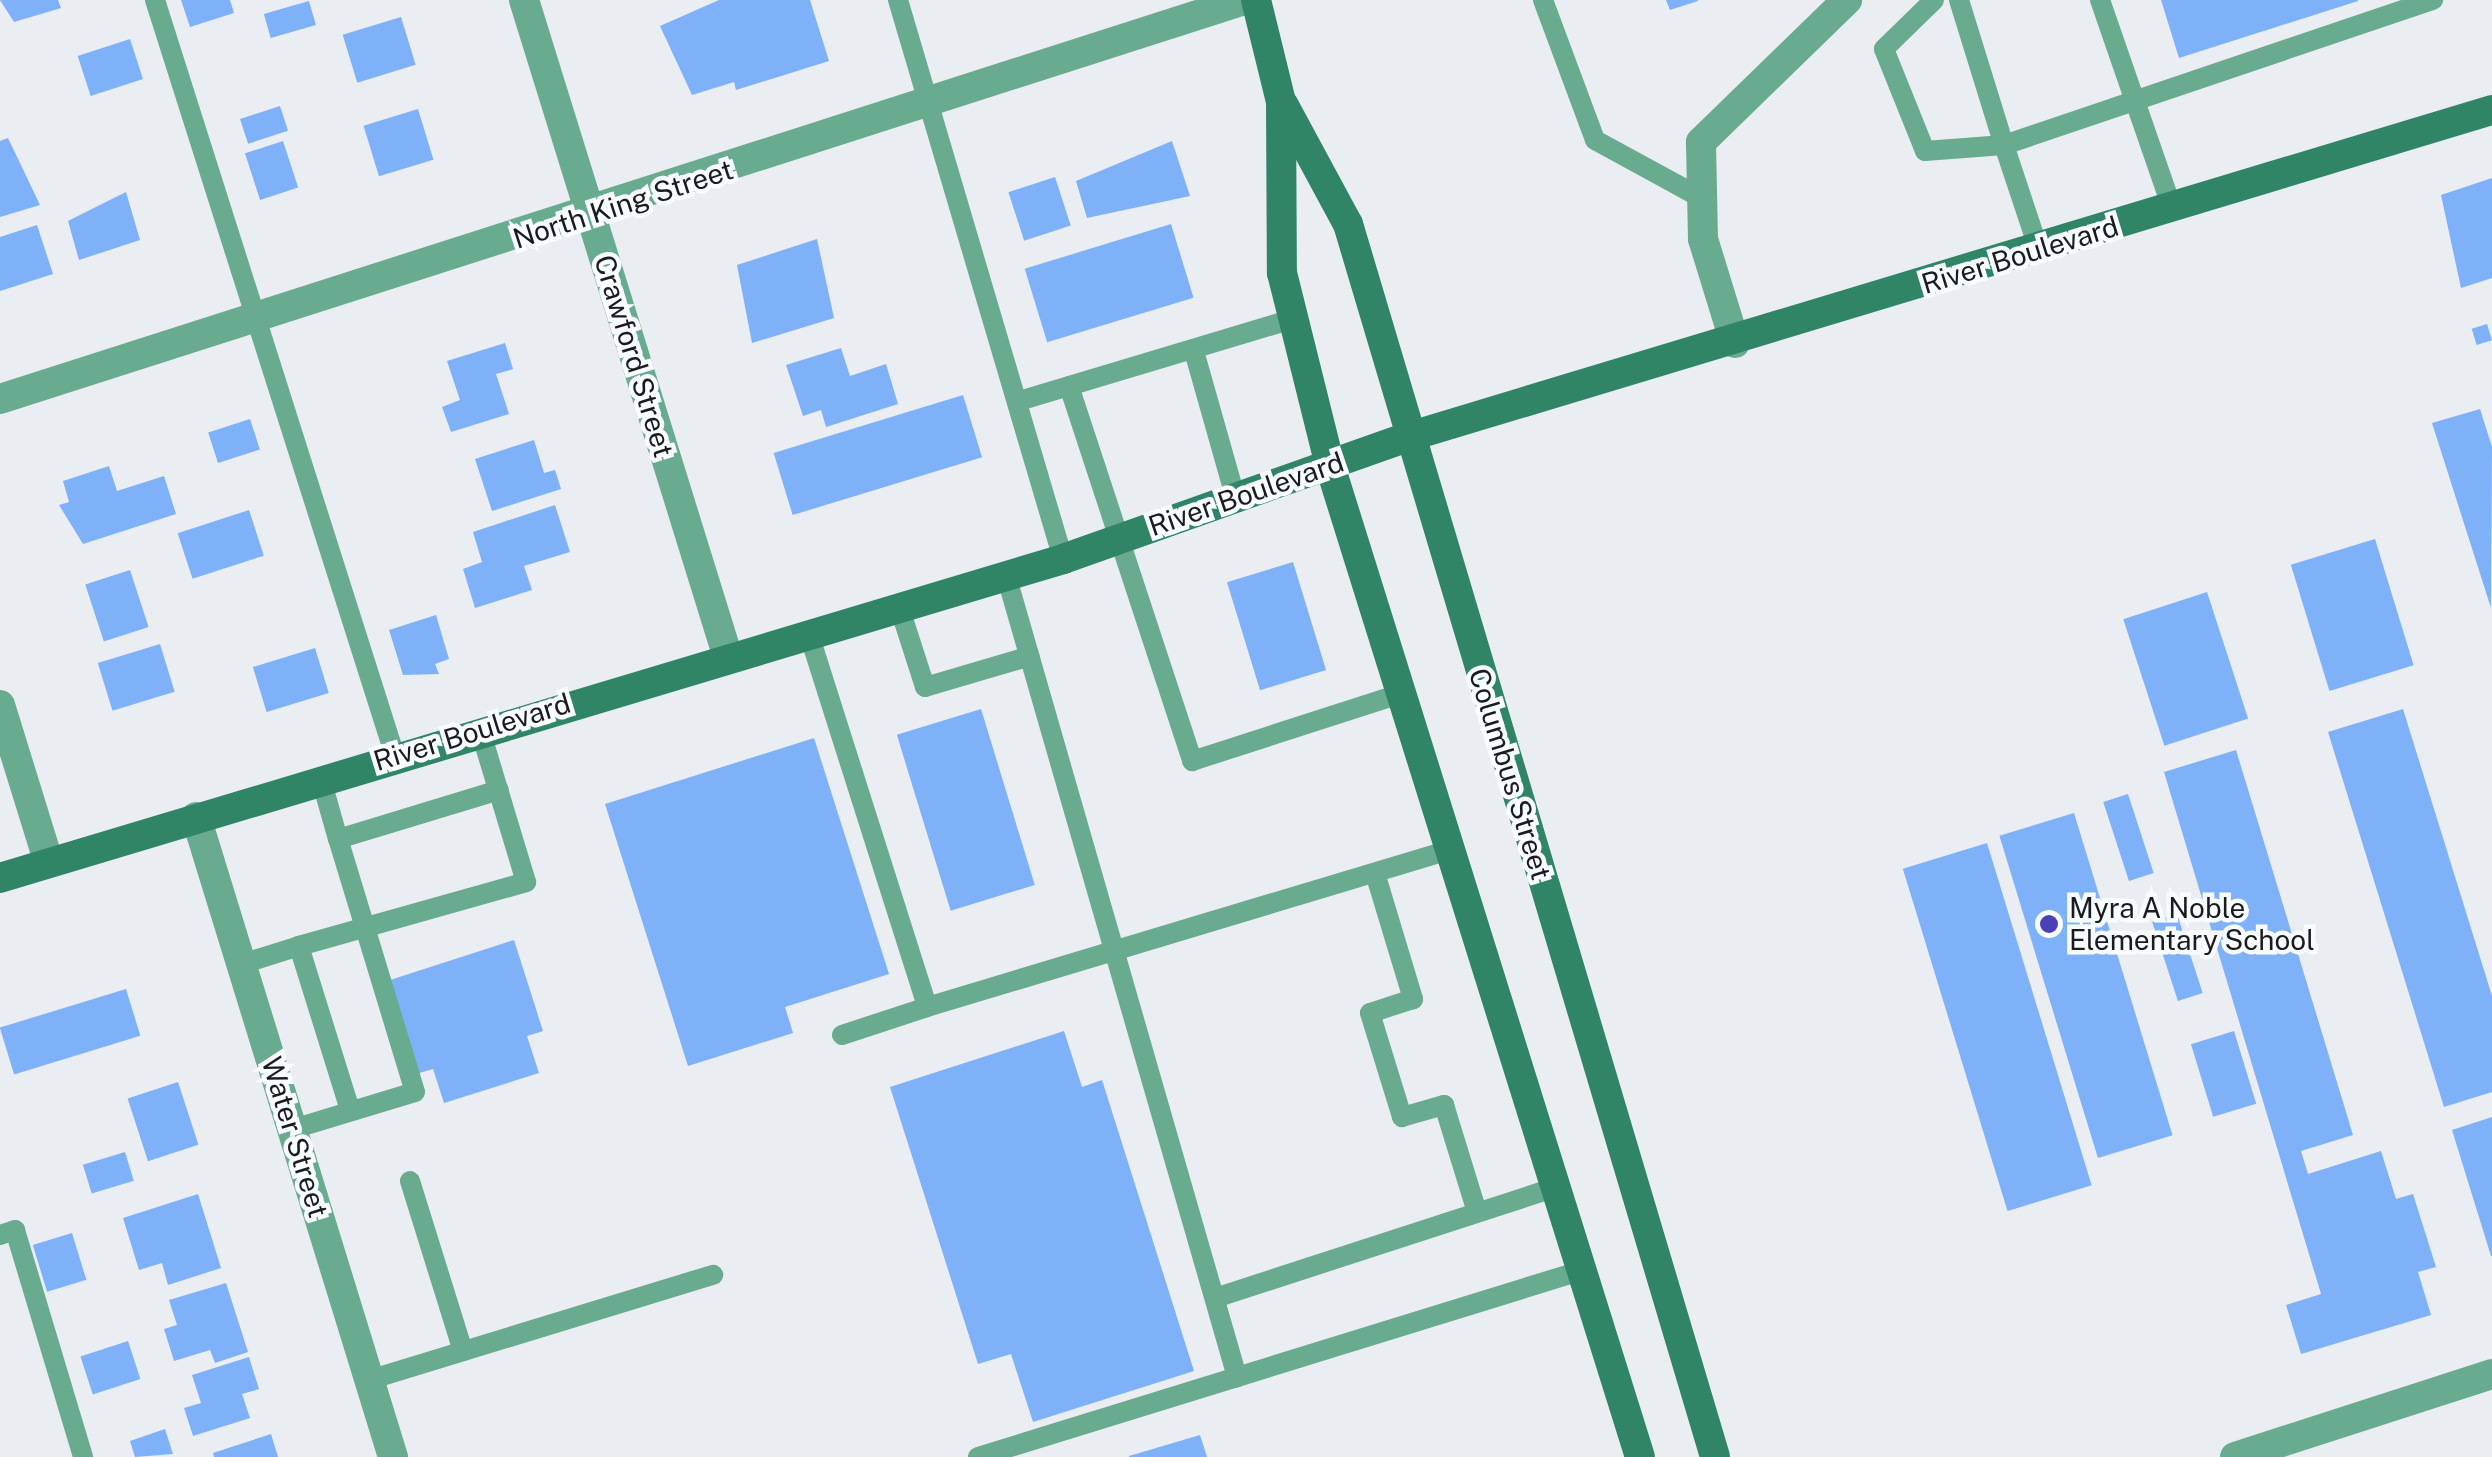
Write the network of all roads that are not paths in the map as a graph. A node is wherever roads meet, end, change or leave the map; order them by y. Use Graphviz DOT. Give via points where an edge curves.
graph roads {
  1 [pos="155,0"];
  2 [pos="524,0"];
  3 [pos="898,0"];
  4 [pos="1244,0"];
  5 [pos="1256,0"];
  6 [pos="1542,0"];
  7 [pos="1847,0"];
  8 [pos="1934,0"];
  9 [pos="1959,0"];
  10 [pos="2100,0"];
  11 [pos="2434,0"];
  12 [pos="2132,100"];
  13 [pos="1281,102"];
  14 [pos="930,104"];
  15 [pos="2492,110"];
  16 [pos="2004,144"];
  17 [pos="1703,199"];
  18 [pos="2172,208"];
  19 [pos="591,216"];
  20 [pos="2039,250"];
  21 [pos="1294,319"];
  22 [pos="254,320"];
  23 [pos="1734,343"];
  24 [pos="1194,351"];
  25 [pos="1069,386"];
  26 [pos="0,399"];
  27 [pos="1019,401"];
  28 [pos="1408,436"];
  29 [pos="1330,466"];
  30 [pos="1236,498"];
  31 [pos="1115,540"];
  32 [pos="1063,559"];
  33 [pos="1006,575"];
  34 [pos="899,606"];
  35 [pos="808,631"];
  36 [pos="727,654"];
  37 [pos="1030,656"];
  38 [pos="1400,694"];
  39 [pos="0,705"];
  40 [pos="480,730"];
  41 [pos="396,756"];
  42 [pos="321,779"];
  43 [pos="499,790"];
  44 [pos="196,817"];
  45 [pos="338,840"];
  46 [pos="1446,852"];
  47 [pos="49,863"];
  48 [pos="1375,873"];
  49 [pos="0,878"];
  50 [pos="363,928"];
  51 [pos="299,946"];
  52 [pos="1116,953"];
  53 [pos="242,964"];
  54 [pos="927,1008"];
  55 [pos="842,1035"];
  56 [pos="350,1110"];
  57 [pos="293,1129"];
  58 [pos="410,1181"];
  59 [pos="1553,1188"];
  60 [pos="1477,1212"];
  61 [pos="0,1234"];
  62 [pos="1580,1271"];
  63 [pos="713,1275"];
  64 [pos="1214,1298"];
  65 [pos="463,1352"];
  66 [pos="2492,1374"];
  67 [pos="1237,1377"];
  68 [pos="369,1380"];
  69 [pos="82,1457"];
  70 [pos="393,1457"];
  71 [pos="978,1457"];
  72 [pos="1640,1457"];
  73 [pos="1715,1457"];
  74 [pos="2235,1457"];
  1 -- 22 [label="lane"];
  2 -- 19 [label="street, Crawford Street"];
  3 -- 14 [label="lane"];
  4 -- 14 [label="street, North King Street"];
  5 -- 13 [label="main road, Columbus Street"];
  6 -- 17 [label="lane" via="1595,140"];
  7 -- 17 [label="street" via="1701,142"];
  8 -- 16 [label="lane" via="1884,50 1925,150"];
  9 -- 16 [label="lane"];
  10 -- 12 [label="lane"];
  11 -- 12 [label="lane"];
  12 -- 16 [label="lane"];
  12 -- 18 [label="lane"];
  13 -- 21 [label="main road, Columbus Street" via="1282,272"];
  13 -- 28 [label="main road, Columbus Street" via="1348,224"];
  14 -- 19 [label="street, North King Street"];
  14 -- 27 [label="lane"];
  15 -- 18 [label="main road, River Boulevard"];
  16 -- 20 [label="lane"];
  17 -- 23 [label="street" via="1704,239"];
  18 -- 20 [label="main road, River Boulevard"];
  19 -- 22 [label="street, North King Street"];
  19 -- 36 [label="street, Crawford Street"];
  20 -- 23 [label="main road, River Boulevard"];
  21 -- 24 [label="lane"];
  21 -- 29 [label="main road, Columbus Street"];
  22 -- 26 [label="street, North King Street"];
  22 -- 41 [label="lane"];
  23 -- 28 [label="main road, River Boulevard"];
  24 -- 25 [label="lane"];
  24 -- 30 [label="lane"];
  25 -- 27 [label="lane"];
  25 -- 31 [label="lane"];
  27 -- 32 [label="lane"];
  28 -- 29 [label="main road, River Boulevard"];
  28 -- 73 [label="main road, Columbus Street"];
  29 -- 30 [label="main road, River Boulevard"];
  29 -- 38 [label="main road, Columbus Street"];
  30 -- 31 [label="main road, River Boulevard"];
  31 -- 32 [label="main road, River Boulevard"];
  31 -- 38 [label="lane" via="1192,760"];
  32 -- 33 [label="main road, River Boulevard"];
  33 -- 34 [label="main road, River Boulevard"];
  33 -- 37 [label="lane"];
  34 -- 35 [label="main road, River Boulevard"];
  34 -- 37 [label="lane" via="926,687"];
  35 -- 36 [label="main road, River Boulevard"];
  35 -- 54 [label="lane"];
  36 -- 40 [label="main road, River Boulevard"];
  37 -- 52 [label="lane"];
  38 -- 46 [label="main road, Columbus Street"];
  39 -- 47 [label="street"];
  40 -- 41 [label="main road, River Boulevard"];
  40 -- 43 [label="lane"];
  41 -- 42 [label="main road, River Boulevard"];
  42 -- 44 [label="main road, River Boulevard"];
  42 -- 45 [label="lane"];
  43 -- 45 [label="lane"];
  43 -- 50 [label="lane" via="526,882"];
  44 -- 47 [label="main road, River Boulevard"];
  44 -- 53 [label="street, Water Street"];
  45 -- 50 [label="lane"];
  46 -- 48 [label="lane"];
  46 -- 59 [label="main road, Columbus Street"];
  47 -- 49 [label="main road, River Boulevard"];
  48 -- 52 [label="lane"];
  48 -- 60 [label="lane" via="1413,999 1370,1012 1402,1118 1444,1104"];
  50 -- 51 [label="lane"];
  50 -- 56 [label="lane" via="415,1092"];
  51 -- 53 [label="lane"];
  51 -- 56 [label="lane"];
  52 -- 54 [label="lane"];
  52 -- 64 [label="lane"];
  53 -- 57 [label="street, Water Street"];
  54 -- 55 [label="lane"];
  56 -- 57 [label="lane"];
  57 -- 68 [label="street, Water Street"];
  58 -- 65 [label="lane"];
  59 -- 60 [label="lane"];
  59 -- 62 [label="main road, Columbus Street"];
  60 -- 64 [label="lane"];
  61 -- 69 [label="lane" via="15,1230"];
  62 -- 67 [label="lane"];
  62 -- 72 [label="main road, Columbus Street"];
  63 -- 65 [label="lane"];
  64 -- 67 [label="lane"];
  65 -- 68 [label="lane"];
  66 -- 74 [label="street"];
  67 -- 71 [label="lane"];
  68 -- 70 [label="street, Water Street"];
}
